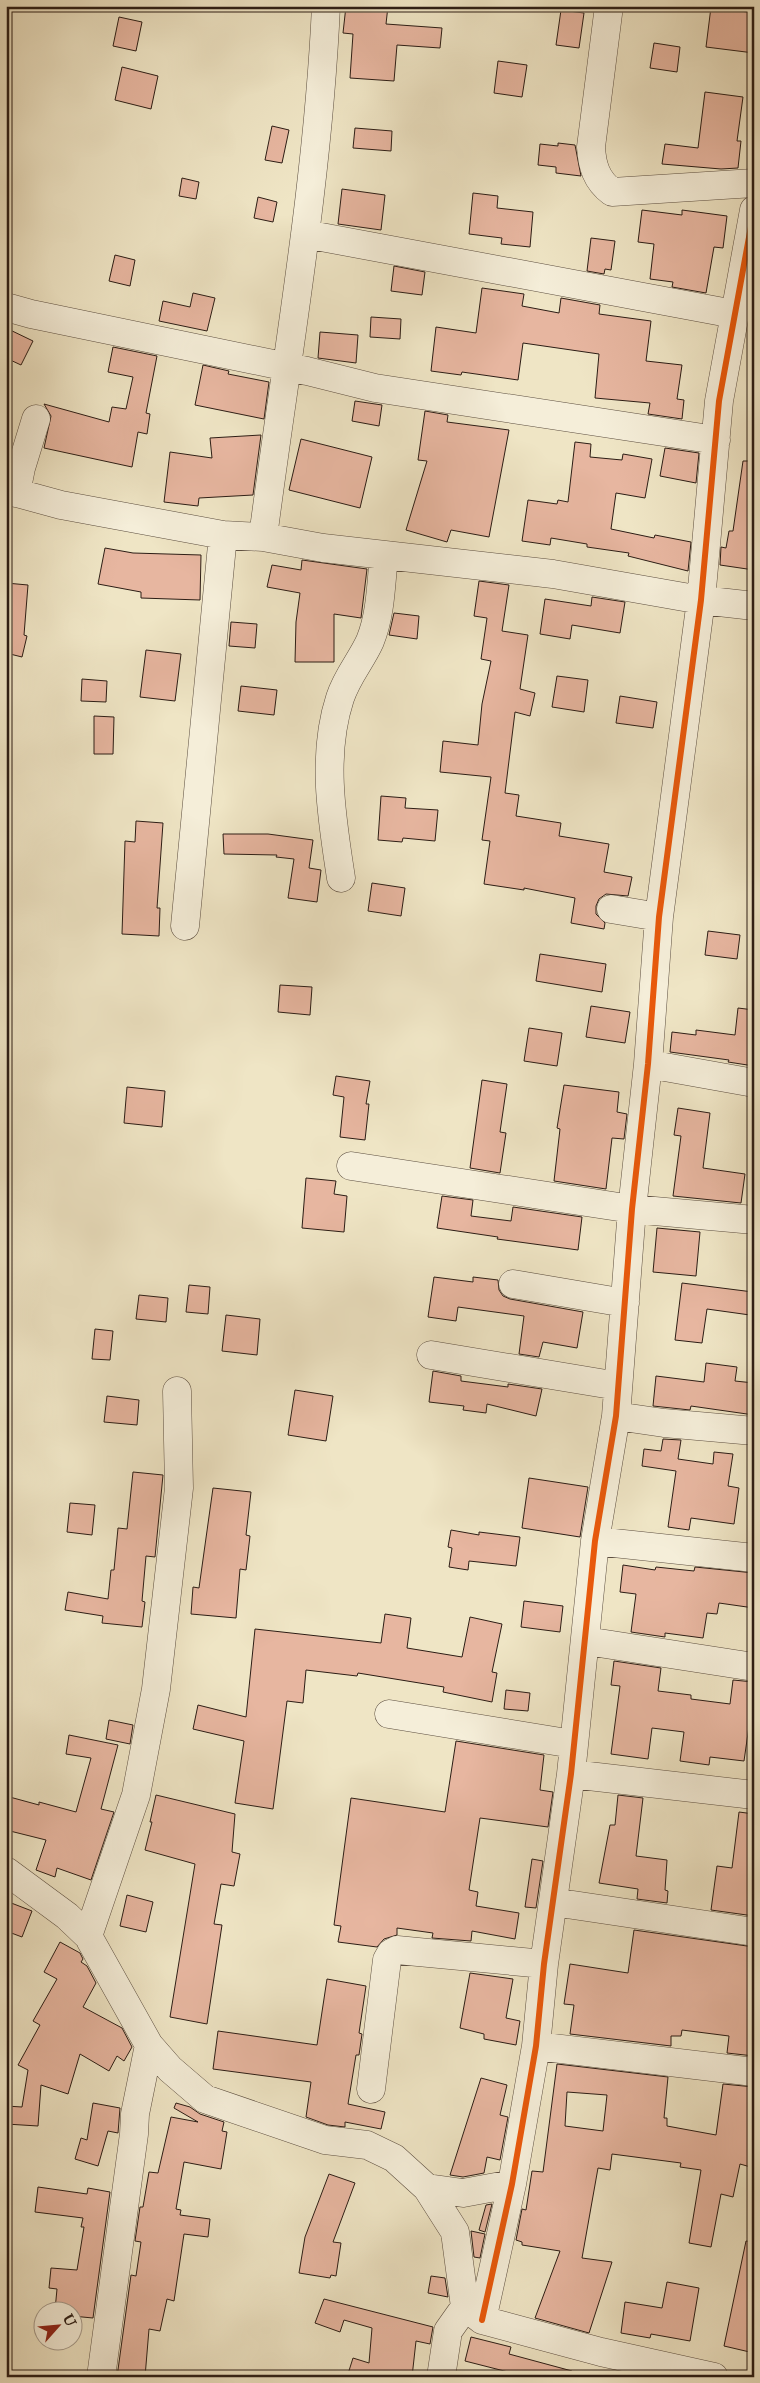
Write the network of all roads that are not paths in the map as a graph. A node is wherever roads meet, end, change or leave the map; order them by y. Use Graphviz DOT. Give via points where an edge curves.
graph roads {
  1 [pos="326,6"];
  2 [pos="609,6"];
  3 [pos="754,183"];
  4 [pos="754,210"];
  5 [pos="305,234"];
  6 [pos="6,307"];
  7 [pos="734,314"];
  8 [pos="285,367"];
  9 [pos="36,419"];
  10 [pos="716,440"];
  11 [pos="11,492"];
  12 [pos="223,536"];
  13 [pos="263,537"];
  14 [pos="384,555"];
  15 [pos="701,600"];
  16 [pos="754,606"];
  17 [pos="341,878"];
  18 [pos="611,908"];
  19 [pos="659,917"];
  20 [pos="185,926"];
  21 [pos="648,1064"];
  22 [pos="754,1083"];
  23 [pos="351,1166"];
  24 [pos="632,1209"];
  25 [pos="754,1220"];
  26 [pos="513,1284"];
  27 [pos="625,1303"];
  28 [pos="431,1355"];
  29 [pos="618,1386"];
  30 [pos="177,1392"];
  31 [pos="616,1416"];
  32 [pos="754,1431"];
  33 [pos="595,1541"];
  34 [pos="754,1558"];
  35 [pos="586,1641"];
  36 [pos="754,1668"];
  37 [pos="389,1714"];
  38 [pos="573,1744"];
  39 [pos="571,1774"];
  40 [pos="754,1795"];
  41 [pos="6,1871"];
  42 [pos="553,1902"];
  43 [pos="754,1932"];
  44 [pos="88,1936"];
  45 [pos="544,1964"];
  46 [pos="149,2045"];
  47 [pos="536,2046"];
  48 [pos="754,2072"];
  49 [pos="371,2089"];
  50 [pos="512,2184"];
  51 [pos="427,2188"];
  52 [pos="474,2313"];
  53 [pos="101,2377"];
  54 [pos="441,2377"];
  55 [pos="714,2377"];
  1 -- 5 [label="street"];
  2 -- 3 [label="street" via="591,147 594,168 602,185 612,192"];
  4 -- 7 [label="street"];
  5 -- 7 [label="street"];
  5 -- 8 [label="street"];
  6 -- 8 [label="street"];
  7 -- 10 [label="street" via="719,401"];
  8 -- 10 [label="street" via="375,388"];
  8 -- 13 [label="street"];
  9 -- 11 [label="street"];
  10 -- 15 [label="street"];
  11 -- 12 [label="street" via="61,505"];
  12 -- 13 [label="street"];
  12 -- 20 [label="street"];
  13 -- 14 [label="street"];
  14 -- 15 [label="street" via="553,574"];
  14 -- 17 [label="street" via="379,606 370,641 348,675 339,699 331,740 330,805"];
  15 -- 16 [label="street"];
  15 -- 19 [label="street"];
  18 -- 19 [label="street"];
  19 -- 21 [label="street"];
  21 -- 22 [label="street"];
  21 -- 24 [label="street"];
  23 -- 24 [label="street"];
  24 -- 25 [label="street"];
  24 -- 27 [label="street"];
  26 -- 27 [label="street"];
  27 -- 29 [label="street"];
  28 -- 29 [label="street"];
  29 -- 31 [label="street"];
  30 -- 44 [label="street" via="179,1488 156,1690 136,1795"];
  31 -- 32 [label="street"];
  31 -- 33 [label="street"];
  33 -- 34 [label="street"];
  33 -- 35 [label="street"];
  35 -- 36 [label="street"];
  35 -- 38 [label="street"];
  37 -- 38 [label="street"];
  38 -- 39 [label="street"];
  39 -- 40 [label="street"];
  39 -- 42 [label="street"];
  41 -- 44 [label="street" via="67,1916"];
  42 -- 43 [label="street"];
  42 -- 45 [label="street"];
  44 -- 46 [label="street"];
  45 -- 47 [label="street"];
  45 -- 49 [label="street" via="397,1950 391,1953 386,1960"];
  46 -- 51 [label="street" via="205,2099 325,2140 367,2145 394,2158"];
  46 -- 53 [label="street" via="135,2114"];
  47 -- 48 [label="street"];
  47 -- 50 [label="street"];
  50 -- 51 [label="street" via="463,2194"];
  50 -- 52 [label="street"];
  51 -- 52 [label="street" via="455,2232"];
  52 -- 54 [label="street" via="448,2331"];
  52 -- 55 [label="street" via="601,2352"];
}
